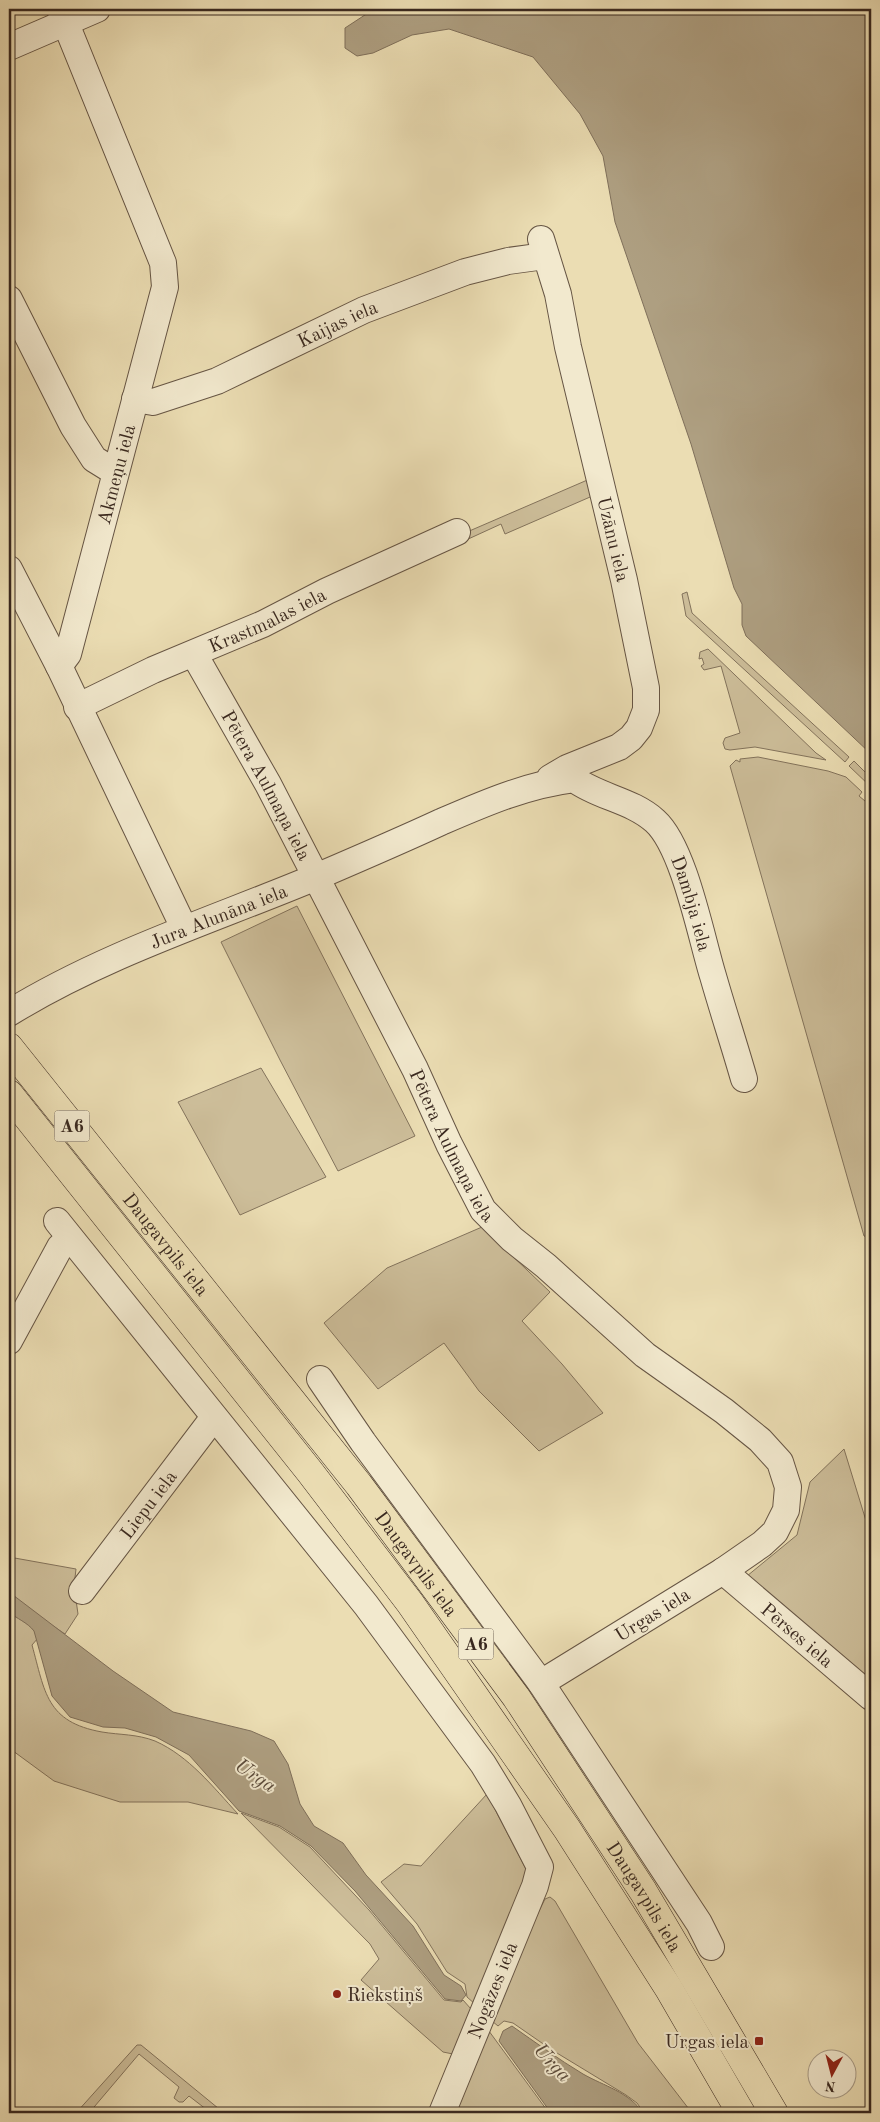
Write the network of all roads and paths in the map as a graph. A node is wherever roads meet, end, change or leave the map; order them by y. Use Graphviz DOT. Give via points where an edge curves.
graph roads {
  1 [pos="97,9"];
  2 [pos="63,16"];
  3 [pos="9,47"];
  4 [pos="543,247"];
  5 [pos="9,299"];
  6 [pos="135,399"];
  7 [pos="115,472"];
  8 [pos="457,532"];
  9 [pos="9,569"];
  10 [pos="194,654"];
  11 [pos="59,666"];
  12 [pos="77,707"];
  13 [pos="574,779"];
  14 [pos="541,783"];
  15 [pos="315,877"];
  16 [pos="184,928"];
  17 [pos="9,1013"];
  18 [pos="9,1047"];
  19 [pos="744,1079"];
  20 [pos="9,1094"];
  21 [pos="9,1341"];
  22 [pos="320,1379"];
  23 [pos="214,1417"];
  24 [pos="762,1544"];
  25 [pos="723,1571"];
  26 [pos="82,1591"];
  27 [pos="541,1683"];
  28 [pos="871,1697"];
  29 [pos="711,1947"];
  30 [pos="442,2113"];
  31 [pos="741,2113"];
  32 [pos="774,2113"];
  1 -- 2 [label="street"];
  2 -- 3 [label="street"];
  2 -- 6 [label="street, Akmeņu iela" via="163,263 165,287"];
  4 -- 6 [label="street, Kaijas iela" via="508,261 464,272 364,310 217,381 153,402"];
  4 -- 14 [label="street, Uzānu iela" via="558,294 624,580 646,688 646,710 640,728 619,747 567,768"];
  5 -- 7 [label="street" via="72,426 94,459"];
  6 -- 7 [label="street, Akmeņu iela"];
  7 -- 11 [label="street, Akmeņu iela" via="68,654"];
  8 -- 10 [label="street, Krastmalas iela"];
  9 -- 11 [label="street"];
  10 -- 12 [label="street, Krastmalas iela"];
  10 -- 15 [label="street, Pētera Aulmaņa iela" via="268,784"];
  11 -- 12 [label="street"];
  12 -- 16 [label="street"];
  13 -- 14 [label="street, Jura Alunāna iela"];
  13 -- 19 [label="street, Dambja iela" via="584,787 632,806 654,820 669,838"];
  14 -- 15 [label="street, Jura Alunāna iela" via="476,807"];
  15 -- 16 [label="street, Jura Alunāna iela"];
  15 -- 24 [label="street, Pētera Aulmaņa iela" via="415,1069 483,1210 645,1354 724,1410 760,1440 780,1462 788,1487 786,1510 775,1532"];
  16 -- 17 [label="street, Jura Alunāna iela" via="123,954"];
  18 -- 32 [label="highway, Daugavpils iela / A6" via="359,1485 516,1697 643,1892"];
  20 -- 31 [label="highway, Daugavpils iela / A6" via="310,1472 410,1603 568,1829 669,1989"];
  21 -- 23 [label="street" via="60,1247 63,1229"];
  22 -- 27 [label="street"];
  23 -- 26 [label="street, Liepu iela"];
  23 -- 30 [label="street, Nogāzes iela" via="366,1605 483,1764 540,1867"];
  24 -- 25 [label="street, Urgas iela"];
  25 -- 27 [label="street, Urgas iela"];
  25 -- 28 [label="street, Pērses iela"];
  27 -- 29 [label="street" via="699,1923"];
}
